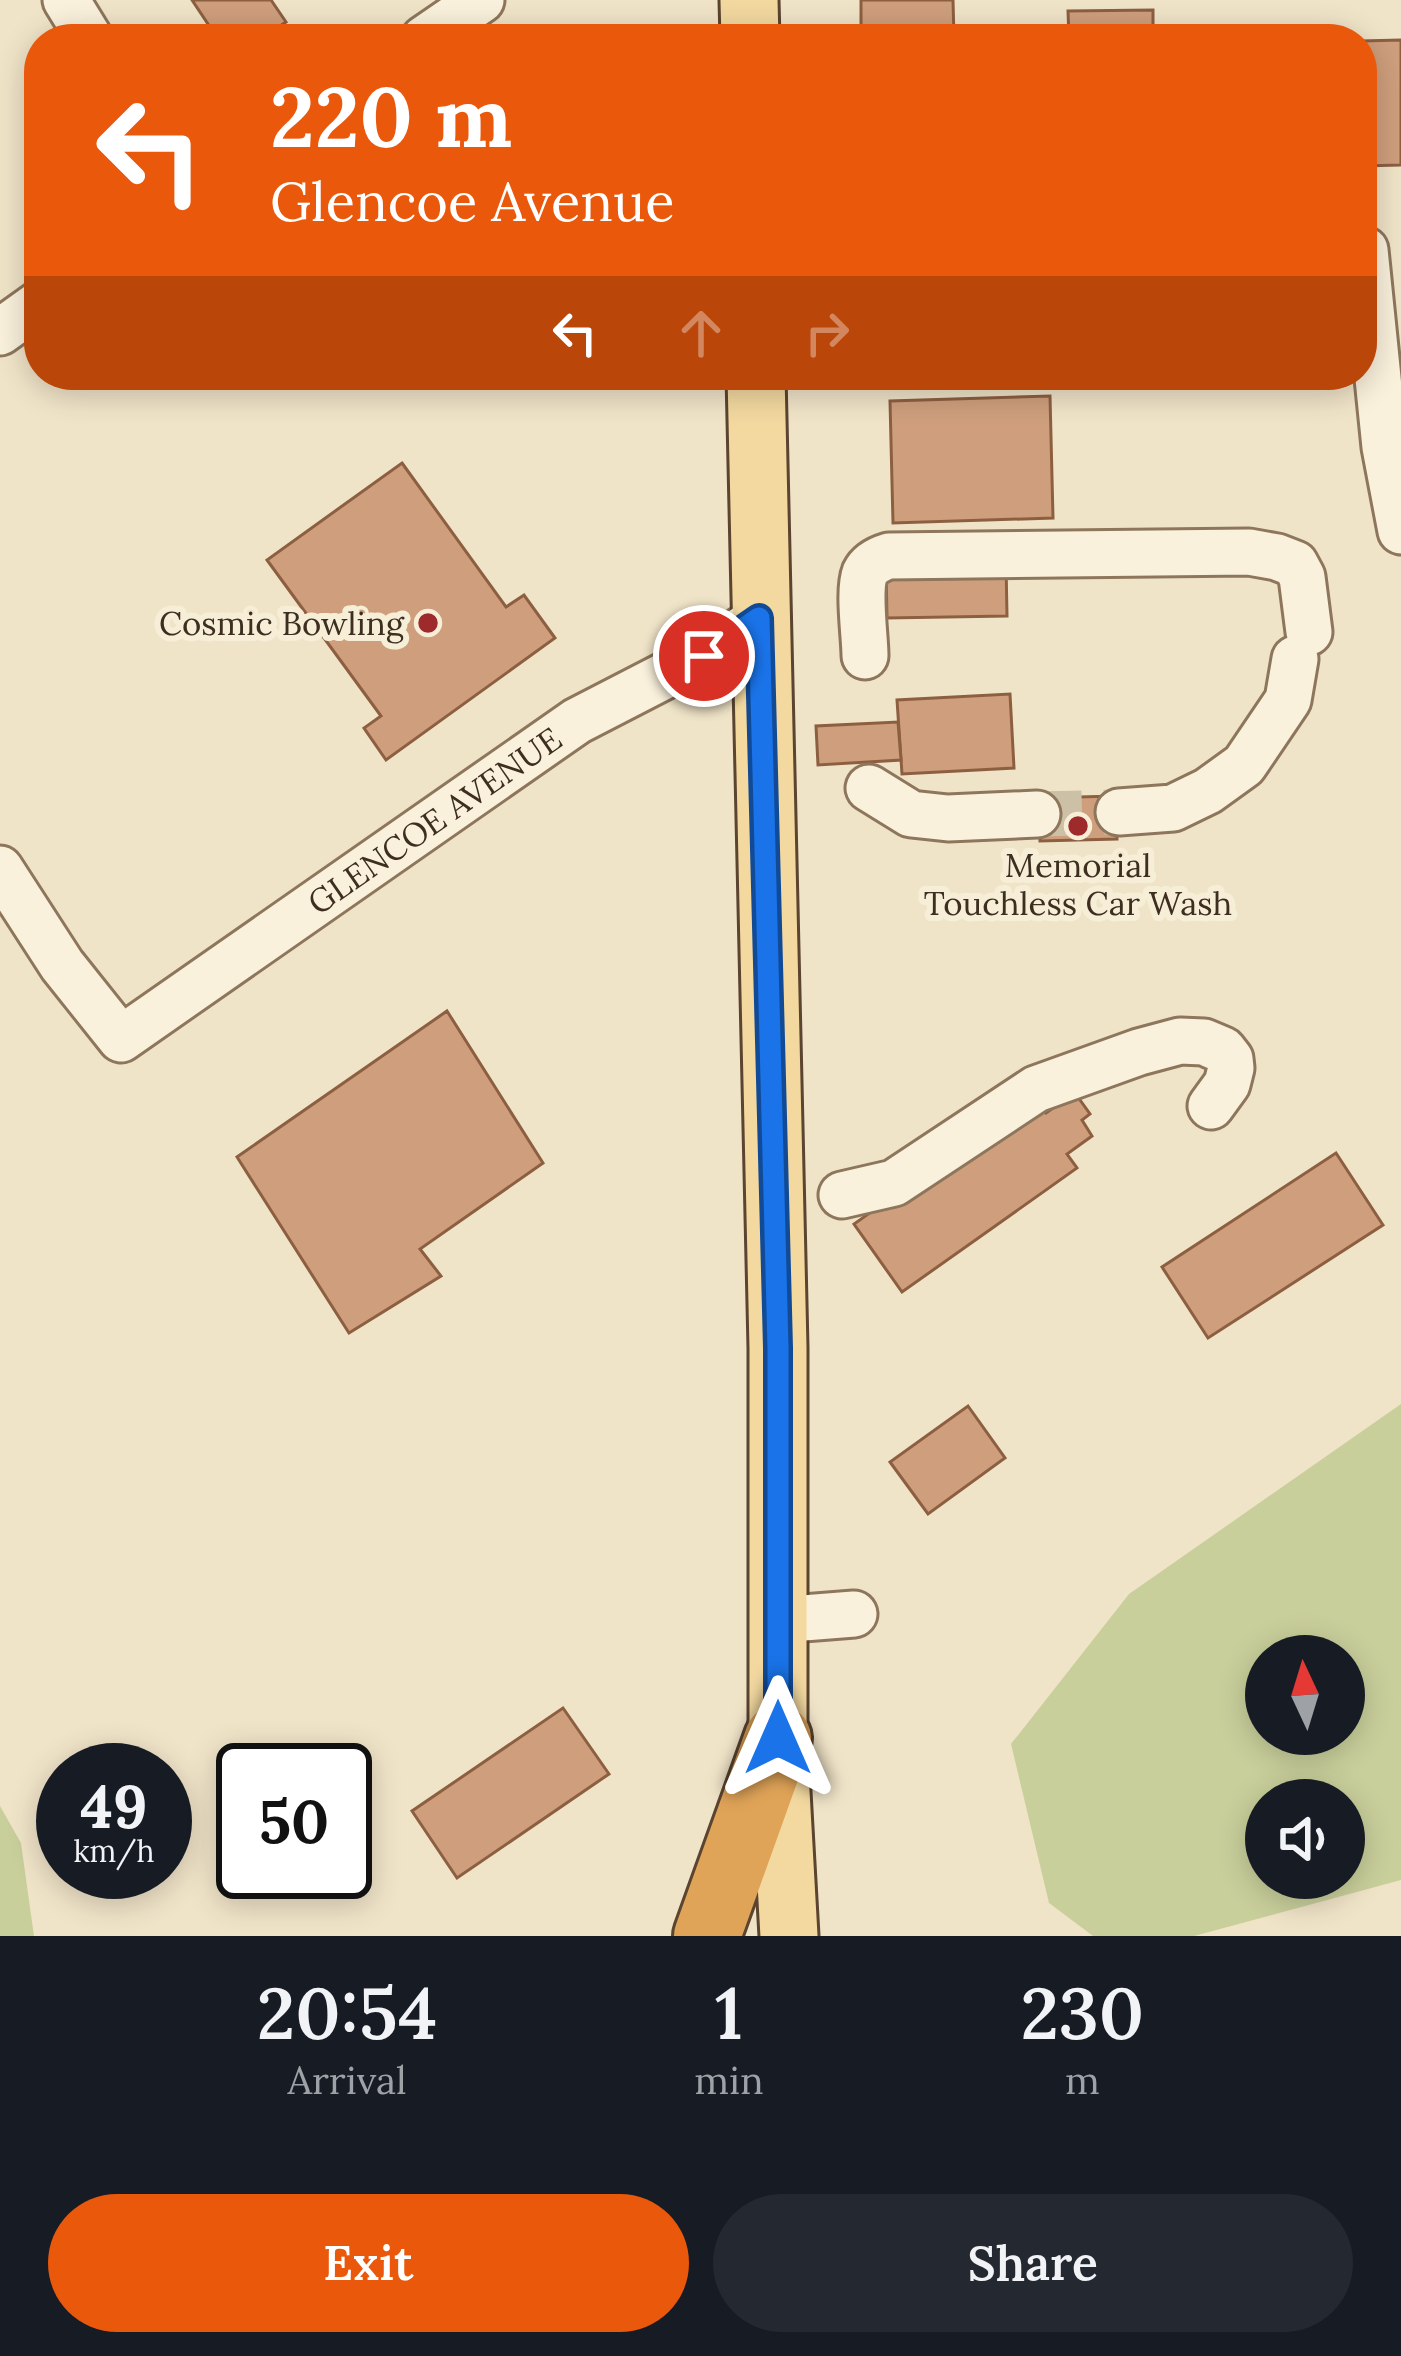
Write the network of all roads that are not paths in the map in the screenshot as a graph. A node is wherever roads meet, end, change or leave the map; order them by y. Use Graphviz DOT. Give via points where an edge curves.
graph roads {
  1 [pos="482,0"];
  2 [pos="446,24"];
  3 [pos="1377,272"];
  4 [pos="756,390"];
  5 [pos="1401,532"];
  6 [pos="759,618"];
  7 [pos="865,656"];
  8 [pos="869,788"];
  9 [pos="1119,812"];
  10 [pos="1037,814"];
  11 [pos="0,869"];
  12 [pos="1211,1106"];
  13 [pos="842,1196"];
  14 [pos="854,1614"];
  15 [pos="778,1620"];
  16 [pos="778,1738"];
  17 [pos="706,1936"];
  18 [pos="789,1936"];
  1 -- 2 [label="street"];
  3 -- 5 [label="street" via="1385,447"];
  4 -- 6 [label="main road"];
  6 -- 11 [label="street, GLENCOE AVENUE" via="577,721 121,1039"];
  6 -- 15 [label="main road"];
  7 -- 9 [label="street" via="863,584 876,560 889,556 1250,552 1295,564 1302,646 1288,700 1261,743 1244,765 1173,808"];
  8 -- 10 [label="street" via="911,814"];
  12 -- 13 [label="street" via="1227,1084 1230,1059 1204,1042 1180,1041 1036,1089 903,1178"];
  14 -- 15 [label="street"];
  15 -- 16 [label="main road"];
  16 -- 17 [label="highway"];
  16 -- 18 [label="main road"];
}
